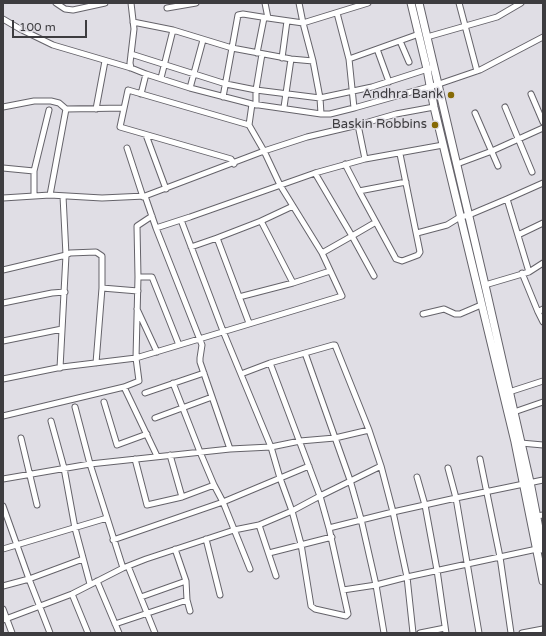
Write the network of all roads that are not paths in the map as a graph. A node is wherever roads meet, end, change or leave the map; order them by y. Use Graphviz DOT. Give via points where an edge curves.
graph roads {
  1 [pos="56,3"];
  2 [pos="105,3"];
  3 [pos="131,3"];
  4 [pos="196,3"];
  5 [pos="266,3"];
  6 [pos="299,3"];
  7 [pos="368,3"];
  8 [pos="411,3"];
  9 [pos="419,3"];
  10 [pos="459,3"];
  11 [pos="521,3"];
  12 [pos="167,8"];
  13 [pos="337,13"];
  14 [pos="266,18"];
  15 [pos="3,19"];
  16 [pos="287,21"];
  17 [pos="133,22"];
  18 [pos="304,22"];
  19 [pos="465,26"];
  20 [pos="172,30"];
  21 [pos="419,34"];
  22 [pos="427,37"];
  23 [pos="543,37"];
  24 [pos="203,40"];
  25 [pos="400,41"];
  26 [pos="232,48"];
  27 [pos="377,49"];
  28 [pos="131,54"];
  29 [pos="259,54"];
  30 [pos="282,58"];
  31 [pos="291,59"];
  32 [pos="349,59"];
  33 [pos="105,61"];
  34 [pos="313,61"];
  35 [pos="409,62"];
  36 [pos="164,65"];
  37 [pos="131,68"];
  38 [pos="431,68"];
  39 [pos="477,71"];
  40 [pos="146,74"];
  41 [pos="194,74"];
  42 [pos="161,78"];
  43 [pos="389,82"];
  44 [pos="226,84"];
  45 [pos="439,84"];
  46 [pos="430,87"];
  47 [pos="190,88"];
  48 [pos="256,90"];
  49 [pos="353,92"];
  50 [pos="141,94"];
  51 [pos="286,94"];
  52 [pos="530,94"];
  53 [pos="223,97"];
  54 [pos="320,98"];
  55 [pos="254,104"];
  56 [pos="3,107"];
  57 [pos="434,107"];
  58 [pos="505,107"];
  59 [pos="124,108"];
  60 [pos="284,108"];
  61 [pos="354,108"];
  62 [pos="66,109"];
  63 [pos="96,109"];
  64 [pos="49,110"];
  65 [pos="474,113"];
  66 [pos="321,114"];
  67 [pos="543,122"];
  68 [pos="249,125"];
  69 [pos="358,126"];
  70 [pos="543,128"];
  71 [pos="146,134"];
  72 [pos="518,139"];
  73 [pos="443,145"];
  74 [pos="127,148"];
  75 [pos="264,151"];
  76 [pos="492,151"];
  77 [pos="400,154"];
  78 [pos="365,159"];
  79 [pos="234,164"];
  80 [pos="345,164"];
  81 [pos="457,164"];
  82 [pos="498,166"];
  83 [pos="3,168"];
  84 [pos="34,172"];
  85 [pos="532,172"];
  86 [pos="315,173"];
  87 [pos="406,182"];
  88 [pos="543,183"];
  89 [pos="280,185"];
  90 [pos="166,189"];
  91 [pos="359,192"];
  92 [pos="50,195"];
  93 [pos="34,196"];
  94 [pos="63,196"];
  95 [pos="144,196"];
  96 [pos="3,198"];
  97 [pos="507,199"];
  98 [pos="293,206"];
  99 [pos="468,215"];
  100 [pos="152,216"];
  101 [pos="460,217"];
  102 [pos="181,220"];
  103 [pos="260,221"];
  104 [pos="376,222"];
  105 [pos="543,223"];
  106 [pos="156,228"];
  107 [pos="417,233"];
  108 [pos="518,235"];
  109 [pos="352,236"];
  110 [pos="217,238"];
  111 [pos="191,248"];
  112 [pos="322,253"];
  113 [pos="66,255"];
  114 [pos="543,263"];
  115 [pos="3,270"];
  116 [pos="330,271"];
  117 [pos="529,272"];
  118 [pos="522,273"];
  119 [pos="374,276"];
  120 [pos="138,278"];
  121 [pos="293,282"];
  122 [pos="485,285"];
  123 [pos="102,288"];
  124 [pos="138,291"];
  125 [pos="65,292"];
  126 [pos="239,297"];
  127 [pos="3,303"];
  128 [pos="481,305"];
  129 [pos="137,308"];
  130 [pos="543,309"];
  131 [pos="538,312"];
  132 [pos="423,314"];
  133 [pos="543,322"];
  134 [pos="249,323"];
  135 [pos="62,329"];
  136 [pos="223,331"];
  137 [pos="199,338"];
  138 [pos="3,341"];
  139 [pos="179,345"];
  140 [pos="157,352"];
  141 [pos="305,353"];
  142 [pos="136,358"];
  143 [pos="96,363"];
  144 [pos="270,363"];
  145 [pos="60,368"];
  146 [pos="204,373"];
  147 [pos="242,374"];
  148 [pos="3,379"];
  149 [pos="543,382"];
  150 [pos="173,383"];
  151 [pos="124,387"];
  152 [pos="509,392"];
  153 [pos="145,393"];
  154 [pos="212,397"];
  155 [pos="104,402"];
  156 [pos="543,402"];
  157 [pos="75,407"];
  158 [pos="182,408"];
  159 [pos="514,412"];
  160 [pos="3,416"];
  161 [pos="155,418"];
  162 [pos="51,421"];
  163 [pos="369,430"];
  164 [pos="146,434"];
  165 [pos="21,438"];
  166 [pos="335,438"];
  167 [pos="300,441"];
  168 [pos="520,443"];
  169 [pos="543,445"];
  170 [pos="271,447"];
  171 [pos="230,449"];
  172 [pos="200,452"];
  173 [pos="170,455"];
  174 [pos="157,456"];
  175 [pos="136,459"];
  176 [pos="480,459"];
  177 [pos="90,464"];
  178 [pos="309,466"];
  179 [pos="381,466"];
  180 [pos="64,468"];
  181 [pos="448,468"];
  182 [pos="29,475"];
  183 [pos="417,477"];
  184 [pos="3,478"];
  185 [pos="280,478"];
  186 [pos="350,480"];
  187 [pos="543,480"];
  188 [pos="527,483"];
  189 [pos="214,485"];
  190 [pos="487,492"];
  191 [pos="320,496"];
  192 [pos="182,497"];
  193 [pos="456,498"];
  194 [pos="223,502"];
  195 [pos="425,505"];
  196 [pos="3,506"];
  197 [pos="37,506"];
  198 [pos="292,511"];
  199 [pos="393,512"];
  200 [pos="540,516"];
  201 [pos="107,518"];
  202 [pos="362,520"];
  203 [pos="259,525"];
  204 [pos="74,528"];
  205 [pos="329,528"];
  206 [pos="234,530"];
  207 [pos="332,537"];
  208 [pos="206,539"];
  209 [pos="114,540"];
  210 [pos="301,544"];
  211 [pos="17,545"];
  212 [pos="176,548"];
  213 [pos="3,549"];
  214 [pos="540,549"];
  215 [pos="269,553"];
  216 [pos="500,557"];
  217 [pos="83,559"];
  218 [pos="468,564"];
  219 [pos="126,567"];
  220 [pos="250,569"];
  221 [pos="437,570"];
  222 [pos="276,576"];
  223 [pos="407,576"];
  224 [pos="29,579"];
  225 [pos="97,581"];
  226 [pos="186,581"];
  227 [pos="543,581"];
  228 [pos="90,584"];
  229 [pos="376,585"];
  230 [pos="3,586"];
  231 [pos="343,590"];
  232 [pos="72,594"];
  233 [pos="220,595"];
  234 [pos="141,596"];
  235 [pos="187,600"];
  236 [pos="40,606"];
  237 [pos="3,609"];
  238 [pos="190,611"];
  239 [pos="147,613"];
  240 [pos="5,619"];
  241 [pos="115,624"];
  242 [pos="543,629"];
  243 [pos="446,631"];
  244 [pos="12,633"];
  245 [pos="50,633"];
  246 [pos="88,633"];
  247 [pos="119,633"];
  248 [pos="155,633"];
  249 [pos="384,633"];
  250 [pos="413,633"];
  251 [pos="420,633"];
  252 [pos="479,633"];
  253 [pos="511,633"];
  254 [pos="522,633"];
  1 -- 2 [label="street" via="65,9 73,10"];
  3 -- 17 [label="street"];
  4 -- 12 [label="street"];
  5 -- 14 [label="street"];
  6 -- 18 [label="street"];
  7 -- 13 [label="street"];
  8 -- 21 [label="main road"];
  9 -- 22 [label="main road"];
  10 -- 19 [label="street"];
  11 -- 19 [label="street" via="497,17"];
  13 -- 18 [label="street"];
  13 -- 32 [label="street"];
  14 -- 16 [label="street"];
  14 -- 26 [label="street" via="243,14 238,16"];
  14 -- 29 [label="street"];
  15 -- 33 [label="street" via="53,45"];
  16 -- 18 [label="street"];
  16 -- 30 [label="street"];
  17 -- 20 [label="street"];
  17 -- 28 [label="street"];
  18 -- 34 [label="street"];
  19 -- 22 [label="street"];
  19 -- 39 [label="street"];
  20 -- 24 [label="street"];
  20 -- 36 [label="street"];
  21 -- 25 [label="street"];
  21 -- 38 [label="main road"];
  22 -- 38 [label="main road"];
  23 -- 39 [label="street"];
  24 -- 26 [label="street"];
  24 -- 41 [label="street"];
  25 -- 27 [label="street"];
  25 -- 35 [label="street"];
  26 -- 29 [label="street"];
  26 -- 44 [label="street"];
  27 -- 32 [label="street"];
  27 -- 43 [label="street"];
  28 -- 36 [label="street"];
  28 -- 37 [label="street"];
  29 -- 30 [label="street"];
  29 -- 48 [label="street"];
  30 -- 31 [label="street"];
  31 -- 34 [label="street"];
  31 -- 51 [label="street"];
  32 -- 49 [label="street"];
  33 -- 37 [label="street"];
  33 -- 63 [label="street"];
  34 -- 54 [label="street"];
  36 -- 41 [label="street"];
  36 -- 42 [label="street"];
  37 -- 40 [label="street"];
  38 -- 43 [label="street"];
  38 -- 45 [label="main road"];
  38 -- 46 [label="main road"];
  39 -- 45 [label="street"];
  40 -- 42 [label="street"];
  40 -- 50 [label="street"];
  41 -- 44 [label="street"];
  41 -- 47 [label="street"];
  42 -- 47 [label="street"];
  43 -- 49 [label="street"];
  44 -- 48 [label="street"];
  44 -- 53 [label="street"];
  45 -- 46 [label="street"];
  45 -- 81 [label="main road"];
  46 -- 57 [label="main road"];
  46 -- 61 [label="street"];
  47 -- 53 [label="street"];
  48 -- 51 [label="street"];
  48 -- 55 [label="street"];
  49 -- 54 [label="street"];
  49 -- 61 [label="street"];
  50 -- 59 [label="street" via="128,90"];
  50 -- 68 [label="street"];
  51 -- 54 [label="street"];
  51 -- 60 [label="street"];
  52 -- 67 [label="street"];
  53 -- 55 [label="street"];
  54 -- 66 [label="street"];
  55 -- 60 [label="street"];
  55 -- 68 [label="street"];
  56 -- 62 [label="street" via="34,101 51,101"];
  57 -- 69 [label="street" via="396,114"];
  57 -- 73 [label="main road"];
  58 -- 72 [label="street"];
  59 -- 63 [label="street"];
  59 -- 71 [label="street" via="120,127"];
  60 -- 66 [label="street"];
  61 -- 66 [label="street"];
  62 -- 63 [label="street"];
  62 -- 92 [label="street"];
  64 -- 84 [label="street"];
  65 -- 76 [label="street"];
  68 -- 75 [label="street"];
  69 -- 75 [label="street" via="307,137"];
  69 -- 78 [label="street"];
  70 -- 72 [label="street"];
  71 -- 79 [label="street" via="231,159"];
  71 -- 90 [label="street"];
  72 -- 76 [label="street"];
  72 -- 85 [label="street"];
  73 -- 77 [label="street"];
  73 -- 101 [label="main road"];
  74 -- 95 [label="street"];
  75 -- 79 [label="street"];
  75 -- 89 [label="street"];
  76 -- 81 [label="street"];
  76 -- 82 [label="street"];
  77 -- 78 [label="street"];
  77 -- 87 [label="street"];
  78 -- 80 [label="street"];
  79 -- 90 [label="street"];
  80 -- 86 [label="street"];
  80 -- 91 [label="street"];
  81 -- 99 [label="main road"];
  83 -- 84 [label="street"];
  84 -- 93 [label="street"];
  86 -- 89 [label="street"];
  86 -- 109 [label="street"];
  87 -- 91 [label="street"];
  87 -- 107 [label="street"];
  88 -- 97 [label="street"];
  89 -- 98 [label="street"];
  89 -- 102 [label="street"];
  90 -- 95 [label="street"];
  91 -- 104 [label="street"];
  92 -- 93 [label="street"];
  92 -- 94 [label="street"];
  93 -- 96 [label="street"];
  94 -- 95 [label="street"];
  94 -- 113 [label="street"];
  95 -- 100 [label="street"];
  97 -- 99 [label="street"];
  97 -- 108 [label="street"];
  98 -- 103 [label="street"];
  98 -- 112 [label="street"];
  99 -- 101 [label="street"];
  99 -- 122 [label="main road"];
  100 -- 106 [label="street"];
  100 -- 120 [label="street" via="137,226"];
  101 -- 107 [label="street" via="448,225"];
  101 -- 128 [label="main road"];
  102 -- 106 [label="street"];
  102 -- 111 [label="street"];
  103 -- 110 [label="street"];
  103 -- 121 [label="street"];
  104 -- 107 [label="street" via="399,261 420,253"];
  104 -- 109 [label="street"];
  105 -- 108 [label="street"];
  106 -- 137 [label="street"];
  108 -- 117 [label="street"];
  109 -- 112 [label="street"];
  109 -- 119 [label="street"];
  110 -- 111 [label="street"];
  110 -- 126 [label="street"];
  111 -- 136 [label="street"];
  112 -- 116 [label="street"];
  113 -- 115 [label="street"];
  113 -- 123 [label="street" via="96,252 100,254"];
  113 -- 125 [label="street"];
  114 -- 117 [label="street"];
  116 -- 121 [label="street"];
  116 -- 134 [label="street" via="342,296"];
  117 -- 118 [label="street"];
  118 -- 122 [label="street"];
  118 -- 131 [label="street"];
  120 -- 124 [label="street"];
  120 -- 139 [label="street" via="152,277"];
  121 -- 126 [label="street"];
  122 -- 152 [label="main road"];
  123 -- 124 [label="street"];
  123 -- 143 [label="street"];
  124 -- 129 [label="street"];
  125 -- 127 [label="street"];
  125 -- 135 [label="street"];
  126 -- 134 [label="street"];
  128 -- 132 [label="street" via="460,314 444,309"];
  128 -- 188 [label="main road"];
  129 -- 140 [label="street"];
  129 -- 142 [label="street"];
  130 -- 131 [label="street"];
  131 -- 133 [label="street"];
  134 -- 136 [label="street"];
  135 -- 138 [label="street"];
  135 -- 145 [label="street"];
  136 -- 137 [label="street"];
  136 -- 147 [label="street"];
  137 -- 139 [label="street"];
  137 -- 146 [label="street"];
  139 -- 140 [label="street"];
  140 -- 142 [label="street"];
  141 -- 144 [label="street"];
  141 -- 163 [label="street" via="333,345 337,347"];
  141 -- 166 [label="street"];
  142 -- 143 [label="street"];
  142 -- 151 [label="street" via="139,381"];
  143 -- 145 [label="street"];
  144 -- 147 [label="street"];
  144 -- 167 [label="street"];
  145 -- 148 [label="street"];
  146 -- 150 [label="street"];
  146 -- 154 [label="street"];
  147 -- 170 [label="street"];
  149 -- 152 [label="street"];
  150 -- 153 [label="street"];
  150 -- 158 [label="street"];
  151 -- 160 [label="street"];
  151 -- 164 [label="street"];
  152 -- 159 [label="main road"];
  154 -- 158 [label="street"];
  154 -- 171 [label="street"];
  155 -- 164 [label="street" via="117,445"];
  156 -- 159 [label="street"];
  157 -- 177 [label="street"];
  158 -- 161 [label="street"];
  158 -- 172 [label="street"];
  159 -- 168 [label="main road"];
  162 -- 180 [label="street"];
  163 -- 166 [label="street"];
  163 -- 179 [label="street"];
  164 -- 174 [label="street"];
  165 -- 182 [label="street"];
  166 -- 167 [label="street"];
  166 -- 186 [label="street"];
  167 -- 170 [label="street"];
  167 -- 178 [label="street"];
  168 -- 169 [label="street"];
  168 -- 188 [label="main road"];
  170 -- 171 [label="street"];
  170 -- 185 [label="street"];
  171 -- 172 [label="street"];
  172 -- 173 [label="street"];
  172 -- 189 [label="street"];
  173 -- 174 [label="street"];
  173 -- 192 [label="street"];
  174 -- 175 [label="street"];
  175 -- 177 [label="street"];
  175 -- 192 [label="street" via="147,505"];
  176 -- 190 [label="street"];
  177 -- 180 [label="street"];
  177 -- 201 [label="street"];
  178 -- 185 [label="street"];
  178 -- 191 [label="street"];
  179 -- 186 [label="street"];
  179 -- 199 [label="street"];
  180 -- 182 [label="street"];
  180 -- 204 [label="street"];
  181 -- 193 [label="street"];
  182 -- 184 [label="street"];
  182 -- 197 [label="street"];
  183 -- 195 [label="street"];
  185 -- 194 [label="street"];
  185 -- 198 [label="street"];
  186 -- 191 [label="street"];
  186 -- 202 [label="street"];
  187 -- 188 [label="street"];
  188 -- 190 [label="street"];
  188 -- 200 [label="main road"];
  188 -- 214 [label="main road"];
  189 -- 192 [label="street"];
  189 -- 194 [label="street"];
  190 -- 193 [label="street"];
  190 -- 216 [label="street"];
  191 -- 198 [label="street"];
  191 -- 205 [label="street"];
  193 -- 195 [label="street"];
  193 -- 218 [label="street"];
  194 -- 206 [label="street"];
  194 -- 209 [label="street"];
  195 -- 199 [label="street"];
  195 -- 221 [label="street"];
  196 -- 211 [label="street"];
  198 -- 203 [label="street"];
  198 -- 210 [label="street"];
  199 -- 202 [label="street"];
  199 -- 223 [label="street"];
  200 -- 214 [label="main road"];
  201 -- 204 [label="street"];
  201 -- 209 [label="street"];
  202 -- 205 [label="street"];
  202 -- 229 [label="street"];
  203 -- 206 [label="street"];
  203 -- 215 [label="street"];
  204 -- 211 [label="street"];
  204 -- 217 [label="street"];
  205 -- 207 [label="street"];
  206 -- 208 [label="street"];
  206 -- 220 [label="street"];
  207 -- 210 [label="street"];
  207 -- 231 [label="street"];
  208 -- 212 [label="street"];
  208 -- 233 [label="street"];
  209 -- 219 [label="street"];
  210 -- 215 [label="street"];
  210 -- 231 [label="street" via="311,606 346,616 348,614"];
  211 -- 213 [label="street"];
  211 -- 224 [label="street"];
  212 -- 219 [label="street"];
  212 -- 226 [label="street"];
  214 -- 216 [label="street"];
  214 -- 227 [label="main road"];
  215 -- 222 [label="street"];
  216 -- 218 [label="street"];
  216 -- 253 [label="street"];
  217 -- 224 [label="street"];
  217 -- 228 [label="street"];
  218 -- 221 [label="street"];
  218 -- 252 [label="street"];
  219 -- 225 [label="street"];
  219 -- 234 [label="street"];
  221 -- 223 [label="street"];
  221 -- 243 [label="street"];
  223 -- 229 [label="street"];
  223 -- 250 [label="street"];
  224 -- 230 [label="street"];
  224 -- 236 [label="street"];
  225 -- 228 [label="street"];
  225 -- 241 [label="street"];
  226 -- 234 [label="street"];
  226 -- 235 [label="street"];
  228 -- 232 [label="street"];
  229 -- 231 [label="street"];
  229 -- 249 [label="street"];
  232 -- 236 [label="street"];
  232 -- 246 [label="street"];
  234 -- 239 [label="street"];
  235 -- 238 [label="street"];
  235 -- 239 [label="street"];
  236 -- 240 [label="street"];
  236 -- 245 [label="street"];
  237 -- 240 [label="street"];
  239 -- 241 [label="street"];
  239 -- 248 [label="street"];
  240 -- 244 [label="street"];
  241 -- 247 [label="street"];
  242 -- 254 [label="street"];
  243 -- 251 [label="street"];
}
